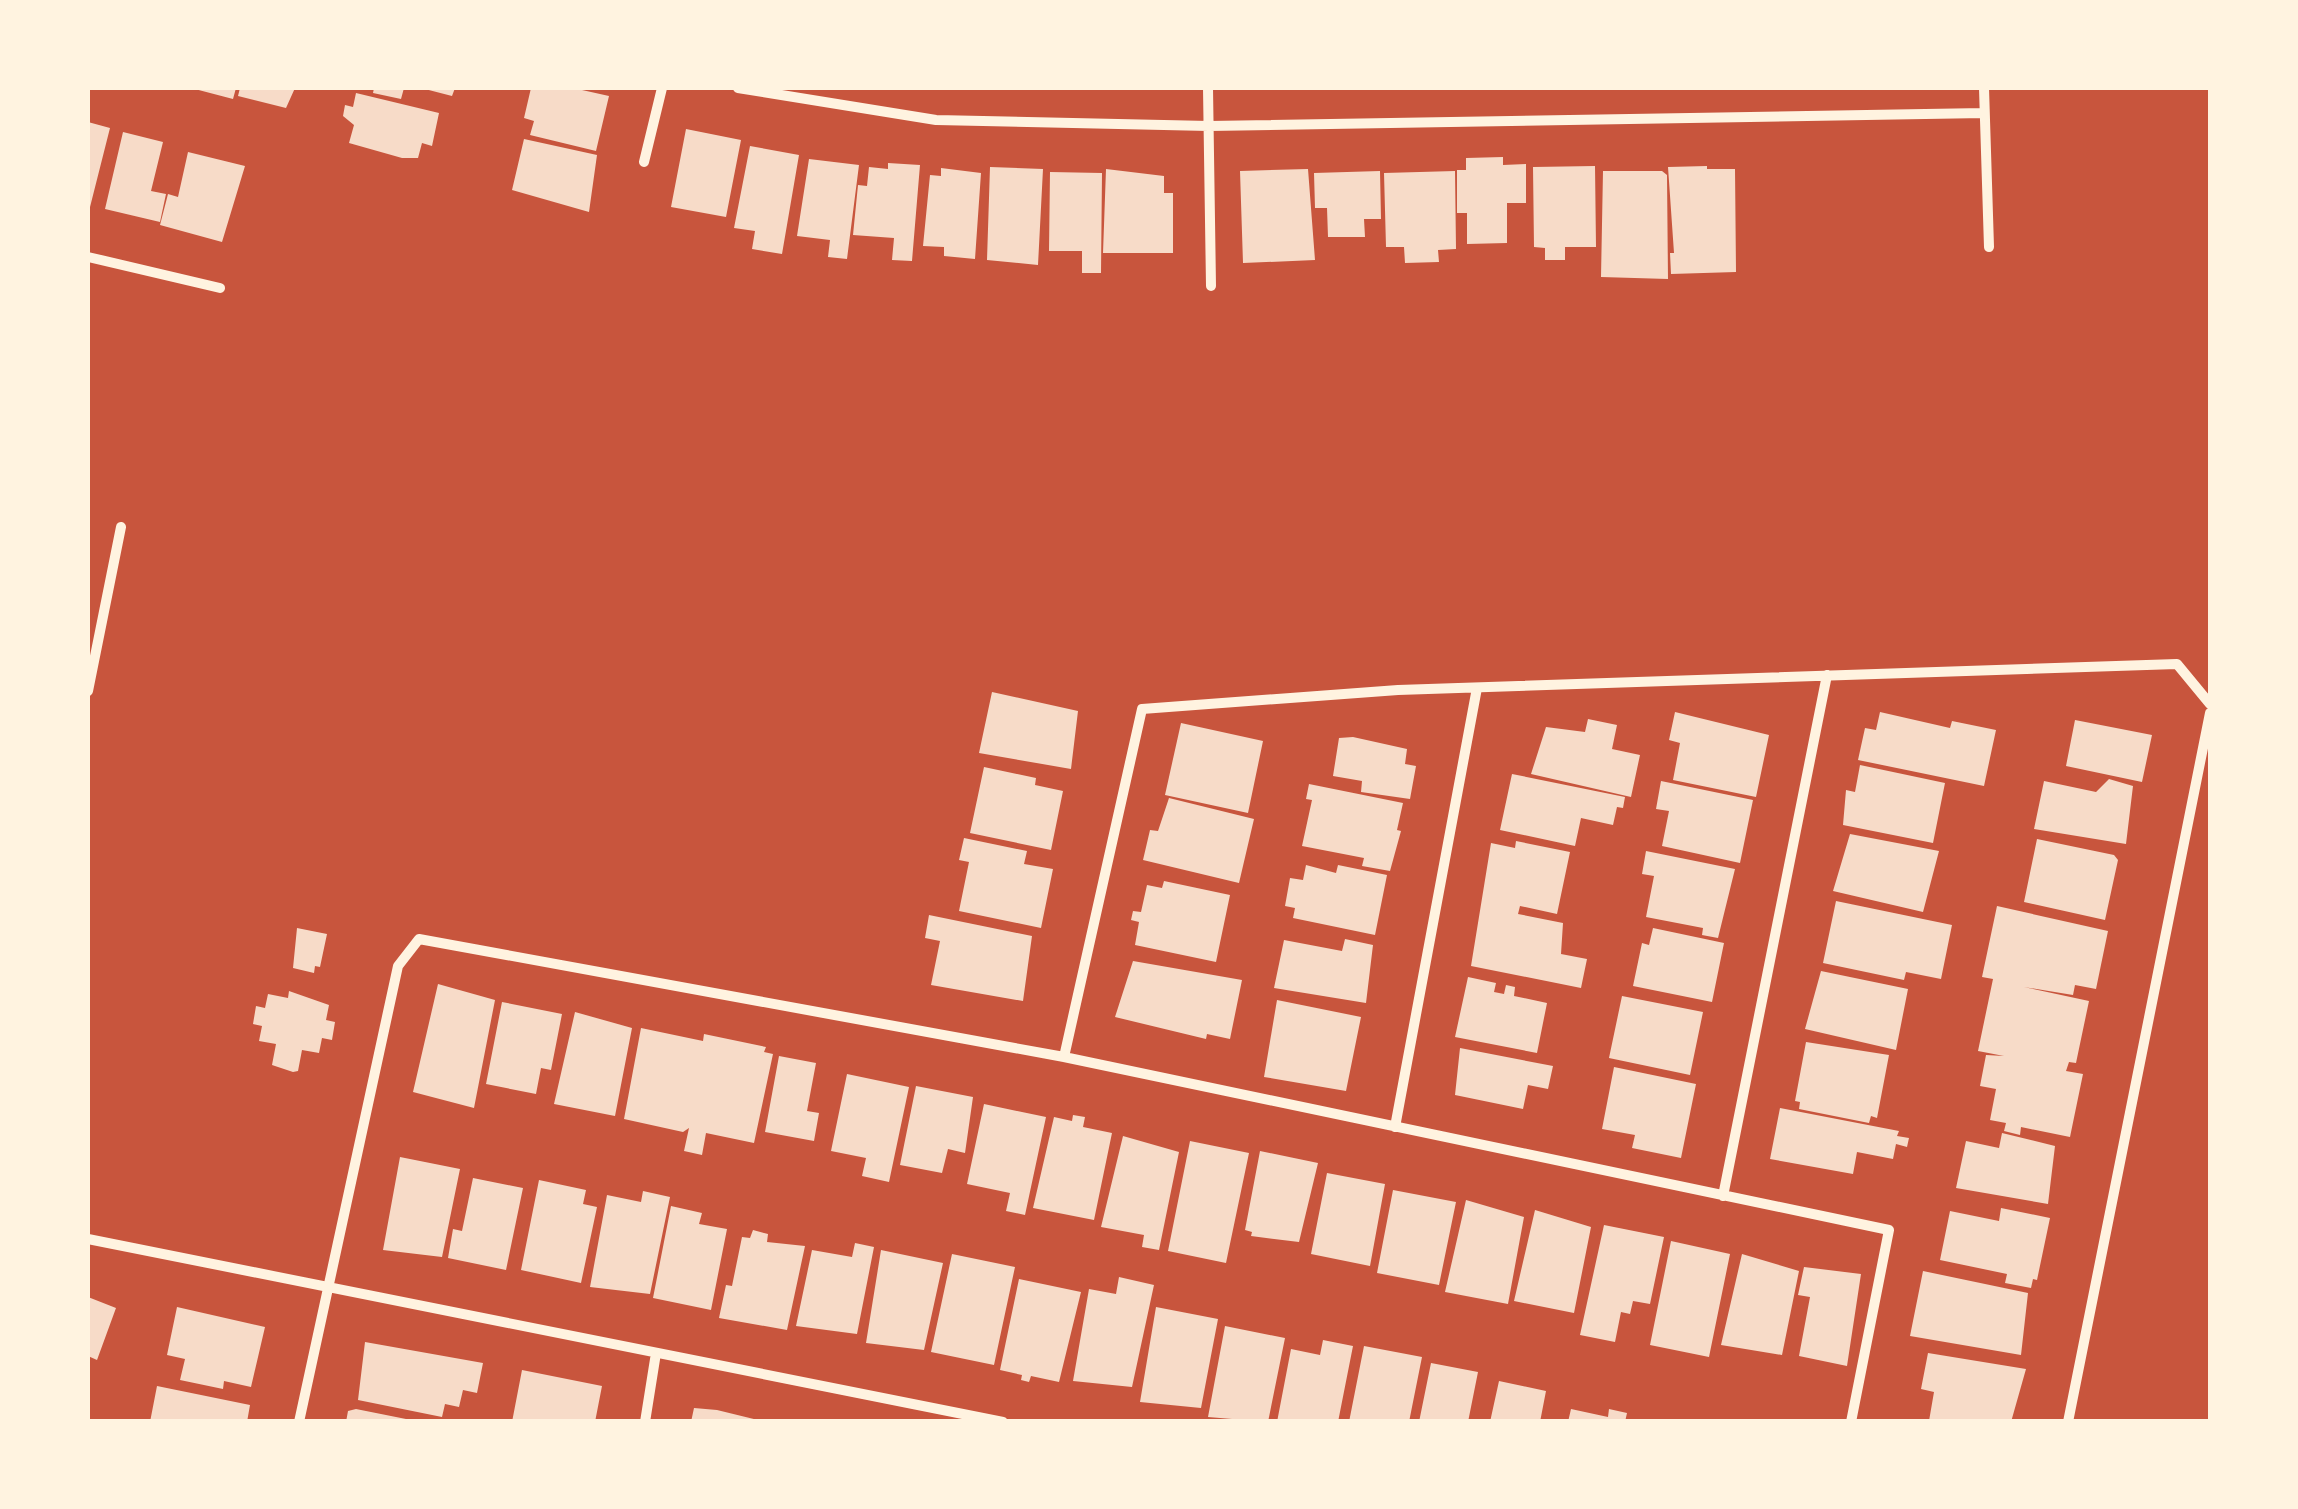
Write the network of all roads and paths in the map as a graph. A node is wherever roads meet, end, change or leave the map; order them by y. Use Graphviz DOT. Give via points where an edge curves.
graph roads {
  1 [pos="662,88"];
  2 [pos="738,88"];
  3 [pos="1208,88"];
  4 [pos="1984,88"];
  5 [pos="1984,112"];
  6 [pos="1209,126"];
  7 [pos="644,162"];
  8 [pos="1989,247"];
  9 [pos="88,257"];
  10 [pos="1211,286"];
  11 [pos="220,288"];
  12 [pos="122,526"];
  13 [pos="1827,675"];
  14 [pos="1477,688"];
  15 [pos="88,691"];
  16 [pos="2210,704"];
  17 [pos="2210,713"];
  18 [pos="1064,1057"];
  19 [pos="1395,1127"];
  20 [pos="1723,1196"];
  21 [pos="88,1239"];
  22 [pos="326,1284"];
  23 [pos="656,1352"];
  24 [pos="985,1420"];
  25 [pos="299,1422"];
  26 [pos="644,1422"];
  27 [pos="1003,1422"];
  28 [pos="1851,1422"];
  29 [pos="2068,1422"];
  1 -- 7 [label="street"];
  2 -- 6 [label="street" via="936,120"];
  3 -- 6 [label="street"];
  4 -- 5 [label="street"];
  5 -- 6 [label="street"];
  5 -- 8 [label="street"];
  6 -- 10 [label="street"];
  9 -- 11 [label="street"];
  12 -- 15 [label="street"];
  13 -- 14 [label="street"];
  13 -- 16 [label="street" via="2178,664"];
  13 -- 20 [label="street"];
  14 -- 18 [label="street" via="1142,709"];
  14 -- 19 [label="street"];
  17 -- 29 [label="street"];
  18 -- 19 [label="street"];
  18 -- 22 [label="street" via="419,939 398,966"];
  19 -- 20 [label="street"];
  20 -- 28 [label="street" via="1890,1230"];
  21 -- 22 [label="street"];
  22 -- 23 [label="street"];
  22 -- 25 [label="street"];
  23 -- 24 [label="street"];
  23 -- 26 [label="street"];
  24 -- 27 [label="street"];
}
